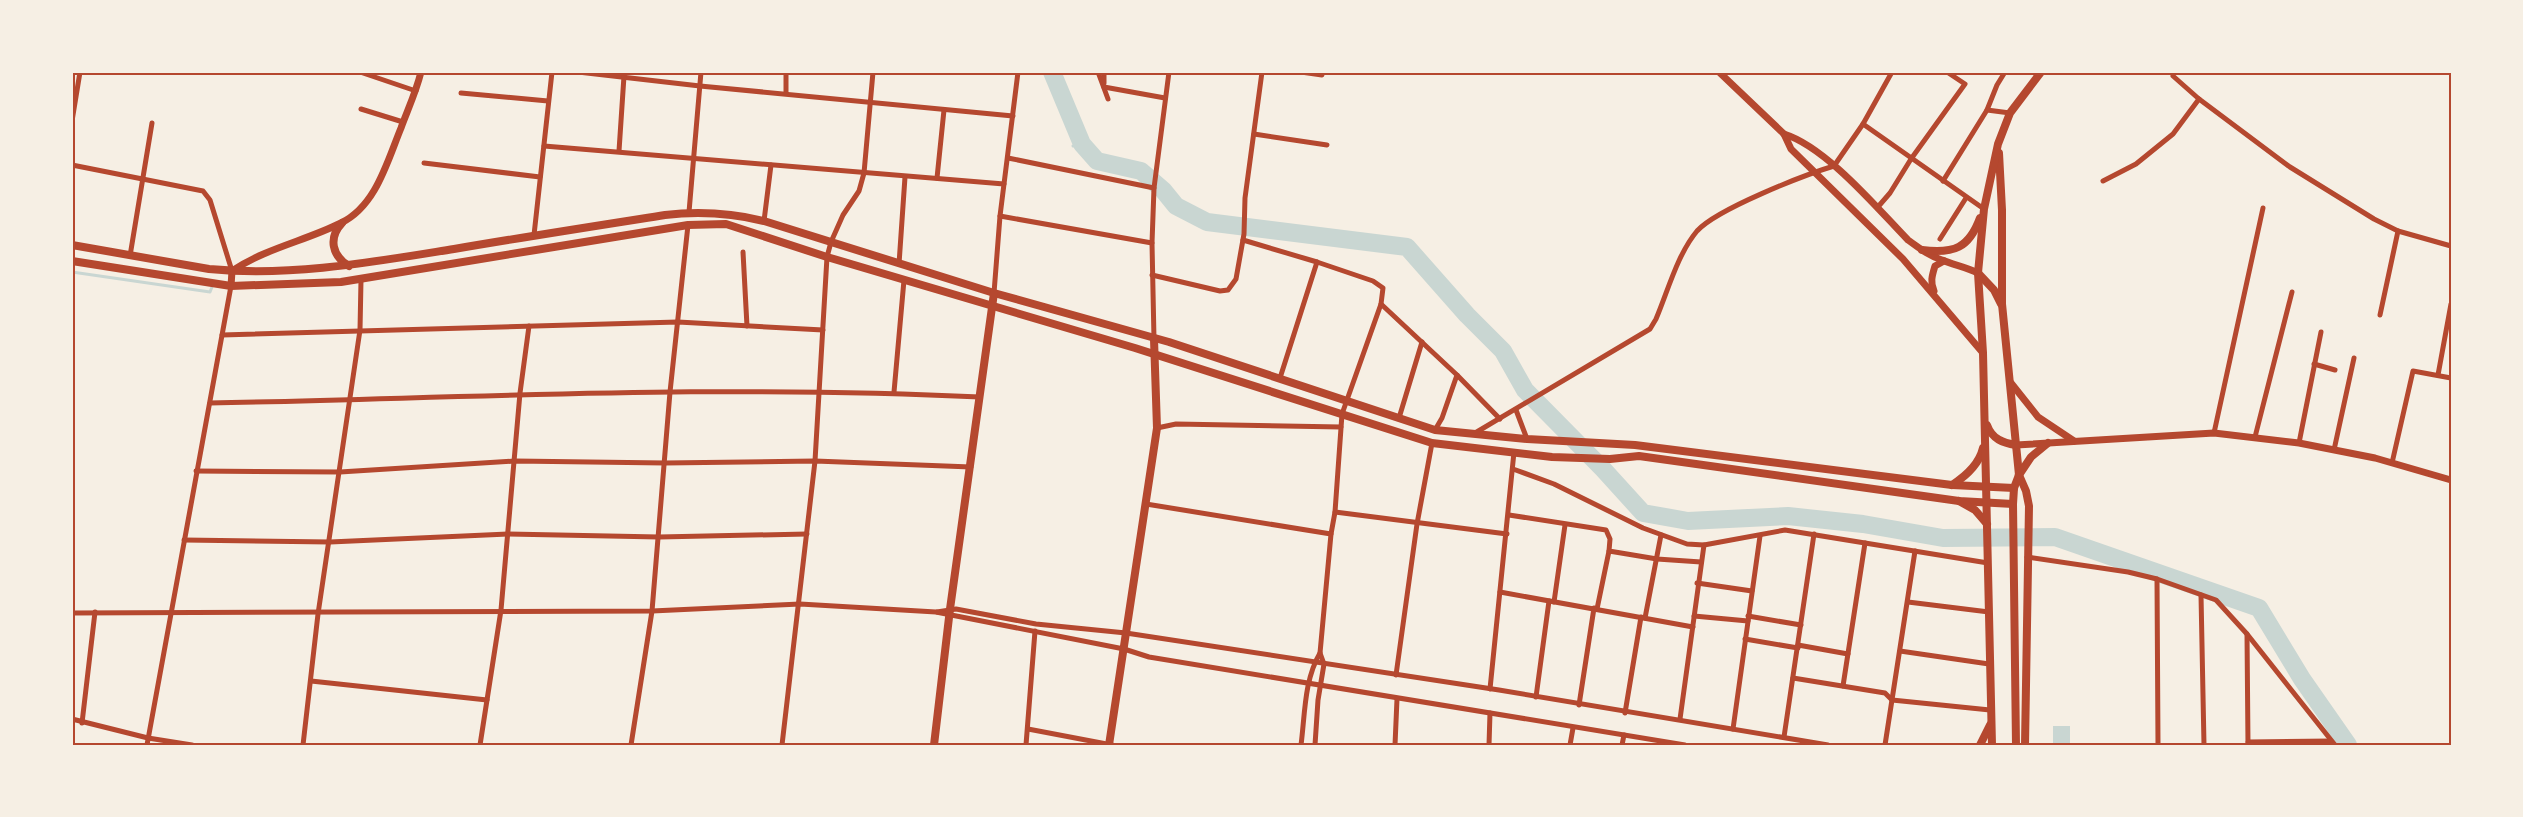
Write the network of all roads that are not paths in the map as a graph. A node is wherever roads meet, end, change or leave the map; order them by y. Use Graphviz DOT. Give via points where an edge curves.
graph roads {
  1 [pos="80,72"];
  2 [pos="360,72"];
  3 [pos="421,72"];
  4 [pos="552,72"];
  5 [pos="578,72"];
  6 [pos="701,72"];
  7 [pos="786,72"];
  8 [pos="873,72"];
  9 [pos="1018,72"];
  10 [pos="1098,72"];
  11 [pos="1104,72"];
  12 [pos="1169,72"];
  13 [pos="1262,72"];
  14 [pos="1301,72"];
  15 [pos="1719,72"];
  16 [pos="1893,72"];
  17 [pos="1947,72"];
  18 [pos="2005,72"];
  19 [pos="2041,72"];
  20 [pos="1322,75"];
  21 [pos="624,76"];
  22 [pos="2173,76"];
  23 [pos="700,86"];
  24 [pos="1104,87"];
  25 [pos="416,91"];
  26 [pos="461,93"];
  27 [pos="786,93"];
  28 [pos="1165,98"];
  29 [pos="1108,99"];
  30 [pos="2199,99"];
  31 [pos="548,101"];
  32 [pos="870,102"];
  33 [pos="73,109"];
  34 [pos="361,109"];
  35 [pos="944,110"];
  36 [pos="1987,110"];
  37 [pos="2010,113"];
  38 [pos="1013,116"];
  39 [pos="72,121"];
  40 [pos="403,122"];
  41 [pos="152,123"];
  42 [pos="1863,124"];
  43 [pos="1254,134"];
  44 [pos="1784,134"];
  45 [pos="1998,144"];
  46 [pos="1328,145"];
  47 [pos="544,146"];
  48 [pos="619,151"];
  49 [pos="693,158"];
  50 [pos="1008,158"];
  51 [pos="1911,159"];
  52 [pos="424,163"];
  53 [pos="72,165"];
  54 [pos="771,165"];
  55 [pos="1834,166"];
  56 [pos="1816,171"];
  57 [pos="864,173"];
  58 [pos="540,177"];
  59 [pos="905,177"];
  60 [pos="937,178"];
  61 [pos="143,180"];
  62 [pos="1943,181"];
  63 [pos="2103,181"];
  64 [pos="1004,184"];
  65 [pos="1154,188"];
  66 [pos="1966,198"];
  67 [pos="1877,208"];
  68 [pos="2264,208"];
  69 [pos="1984,209"];
  70 [pos="689,212"];
  71 [pos="1000,216"];
  72 [pos="765,221"];
  73 [pos="342,223"];
  74 [pos="688,225"];
  75 [pos="2398,231"];
  76 [pos="534,235"];
  77 [pos="1244,237"];
  78 [pos="1940,238"];
  79 [pos="831,242"];
  80 [pos="1152,243"];
  81 [pos="72,246"];
  82 [pos="2451,246"];
  83 [pos="1922,250"];
  84 [pos="743,252"];
  85 [pos="130,256"];
  86 [pos="827,257"];
  87 [pos="72,261"];
  88 [pos="1944,261"];
  89 [pos="1317,262"];
  90 [pos="899,264"];
  91 [pos="349,266"];
  92 [pos="232,271"];
  93 [pos="1978,273"];
  94 [pos="1152,275"];
  95 [pos="904,280"];
  96 [pos="361,283"];
  97 [pos="231,286"];
  98 [pos="2292,292"];
  99 [pos="994,293"];
  100 [pos="1938,299"];
  101 [pos="1381,304"];
  102 [pos="2001,304"];
  103 [pos="2451,304"];
  104 [pos="994,306"];
  105 [pos="2380,315"];
  106 [pos="678,322"];
  107 [pos="530,326"];
  108 [pos="747,326"];
  109 [pos="360,330"];
  110 [pos="823,330"];
  111 [pos="2320,332"];
  112 [pos="222,335"];
  113 [pos="1154,339"];
  114 [pos="1422,342"];
  115 [pos="1983,353"];
  116 [pos="1155,355"];
  117 [pos="2355,358"];
  118 [pos="2314,364"];
  119 [pos="2336,370"];
  120 [pos="1457,375"];
  121 [pos="2438,375"];
  122 [pos="1280,378"];
  123 [pos="2451,378"];
  124 [pos="2011,383"];
  125 [pos="670,392"];
  126 [pos="819,392"];
  127 [pos="894,392"];
  128 [pos="519,393"];
  129 [pos="980,397"];
  130 [pos="351,400"];
  131 [pos="1346,401"];
  132 [pos="210,403"];
  133 [pos="1516,410"];
  134 [pos="1342,414"];
  135 [pos="1399,418"];
  136 [pos="1500,419"];
  137 [pos="1985,419"];
  138 [pos="1341,427"];
  139 [pos="1157,428"];
  140 [pos="1435,430"];
  141 [pos="2214,433"];
  142 [pos="1471,435"];
  143 [pos="2255,437"];
  144 [pos="1985,438"];
  145 [pos="1527,439"];
  146 [pos="2074,441"];
  147 [pos="1432,443"];
  148 [pos="2048,443"];
  149 [pos="2299,443"];
  150 [pos="2016,445"];
  151 [pos="2334,450"];
  152 [pos="1514,452"];
  153 [pos="515,461"];
  154 [pos="815,461"];
  155 [pos="665,463"];
  156 [pos="2392,463"];
  157 [pos="971,467"];
  158 [pos="1513,469"];
  159 [pos="196,471"];
  160 [pos="340,472"];
  161 [pos="2019,475"];
  162 [pos="2451,480"];
  163 [pos="1952,485"];
  164 [pos="1986,487"];
  165 [pos="2014,488"];
  166 [pos="1959,501"];
  167 [pos="1987,502"];
  168 [pos="1146,504"];
  169 [pos="2013,504"];
  170 [pos="1335,512"];
  171 [pos="1509,515"];
  172 [pos="1417,524"];
  173 [pos="1565,525"];
  174 [pos="1988,526"];
  175 [pos="508,534"];
  176 [pos="807,534"];
  177 [pos="1331,534"];
  178 [pos="1508,534"];
  179 [pos="1814,534"];
  180 [pos="1661,535"];
  181 [pos="1760,536"];
  182 [pos="658,537"];
  183 [pos="184,540"];
  184 [pos="330,542"];
  185 [pos="1865,543"];
  186 [pos="1704,545"];
  187 [pos="1609,551"];
  188 [pos="1915,552"];
  189 [pos="2028,554"];
  190 [pos="1657,559"];
  191 [pos="1701,562"];
  192 [pos="1988,563"];
  193 [pos="2157,579"];
  194 [pos="1697,583"];
  195 [pos="1752,591"];
  196 [pos="1500,592"];
  197 [pos="2201,595"];
  198 [pos="1552,601"];
  199 [pos="1908,602"];
  200 [pos="800,604"];
  201 [pos="1596,609"];
  202 [pos="501,610"];
  203 [pos="652,611"];
  204 [pos="95,612"];
  205 [pos="1989,612"];
  206 [pos="72,613"];
  207 [pos="950,613"];
  208 [pos="172,614"];
  209 [pos="318,614"];
  210 [pos="1694,616"];
  211 [pos="1643,617"];
  212 [pos="1748,619"];
  213 [pos="1036,624"];
  214 [pos="1801,625"];
  215 [pos="1693,627"];
  216 [pos="1035,632"];
  217 [pos="1126,633"];
  218 [pos="2247,634"];
  219 [pos="1745,639"];
  220 [pos="1798,647"];
  221 [pos="1124,649"];
  222 [pos="1900,651"];
  223 [pos="1320,653"];
  224 [pos="1848,654"];
  225 [pos="1315,663"];
  226 [pos="1324,664"];
  227 [pos="1989,664"];
  228 [pos="1396,675"];
  229 [pos="1793,678"];
  230 [pos="311,681"];
  231 [pos="1309,684"];
  232 [pos="1320,686"];
  233 [pos="1843,686"];
  234 [pos="1490,689"];
  235 [pos="1536,697"];
  236 [pos="1397,699"];
  237 [pos="487,700"];
  238 [pos="1892,700"];
  239 [pos="1579,705"];
  240 [pos="1990,710"];
  241 [pos="1490,713"];
  242 [pos="1625,713"];
  243 [pos="72,719"];
  244 [pos="1680,719"];
  245 [pos="1991,722"];
  246 [pos="81,723"];
  247 [pos="1573,728"];
  248 [pos="1028,729"];
  249 [pos="1733,729"];
  250 [pos="1624,735"];
  251 [pos="1784,737"];
  252 [pos="148,738"];
  253 [pos="2248,743"];
  254 [pos="2333,743"];
  255 [pos="1674,744"];
  256 [pos="147,745"];
  257 [pos="192,745"];
  258 [pos="303,745"];
  259 [pos="480,745"];
  260 [pos="631,745"];
  261 [pos="782,745"];
  262 [pos="934,745"];
  263 [pos="1026,745"];
  264 [pos="1110,745"];
  265 [pos="1301,745"];
  266 [pos="1315,745"];
  267 [pos="1395,745"];
  268 [pos="1489,745"];
  269 [pos="1569,745"];
  270 [pos="1622,745"];
  271 [pos="1685,745"];
  272 [pos="1828,745"];
  273 [pos="1885,745"];
  274 [pos="1980,745"];
  275 [pos="1992,745"];
  276 [pos="2016,745"];
  277 [pos="2025,745"];
  278 [pos="2158,745"];
  279 [pos="2204,745"];
  1 -- 33 [label="street"];
  2 -- 25 [label="street"];
  3 -- 25 [label="street"];
  4 -- 31 [label="street"];
  5 -- 21 [label="street"];
  6 -- 23 [label="street"];
  7 -- 27 [label="street"];
  8 -- 32 [label="street"];
  9 -- 38 [label="street"];
  10 -- 24 [label="street"];
  11 -- 24 [label="street"];
  12 -- 28 [label="street"];
  13 -- 43 [label="street"];
  14 -- 20 [label="street"];
  15 -- 44 [label="street"];
  16 -- 42 [label="street"];
  17 -- 51 [label="street" via="1965,84"];
  18 -- 36 [label="street"];
  19 -- 37 [label="main road"];
  21 -- 23 [label="street"];
  21 -- 48 [label="street"];
  22 -- 30 [label="street"];
  23 -- 27 [label="street"];
  23 -- 49 [label="street"];
  24 -- 28 [label="street"];
  24 -- 29 [label="street"];
  25 -- 40 [label="street"];
  26 -- 31 [label="street"];
  27 -- 32 [label="street"];
  28 -- 65 [label="street"];
  30 -- 63 [label="street" via="2173,134 2136,164"];
  30 -- 75 [label="street" via="2290,167"];
  31 -- 47 [label="street"];
  32 -- 35 [label="street"];
  32 -- 57 [label="street"];
  33 -- 39 [label="street"];
  34 -- 40 [label="street"];
  35 -- 38 [label="street"];
  35 -- 60 [label="street"];
  36 -- 37 [label="street"];
  36 -- 62 [label="street"];
  37 -- 45 [label="main road"];
  38 -- 50 [label="street"];
  40 -- 73 [label="street" via="373,193 361,209"];
  41 -- 61 [label="street"];
  42 -- 51 [label="street"];
  42 -- 55 [label="street"];
  43 -- 46 [label="street"];
  43 -- 77 [label="street"];
  44 -- 55 [label="street" via="1800,139"];
  44 -- 56 [label="street" via="1791,149"];
  45 -- 69 [label="main road"];
  45 -- 102 [label="main road"];
  47 -- 48 [label="street"];
  47 -- 58 [label="street"];
  48 -- 49 [label="street"];
  49 -- 54 [label="street"];
  49 -- 70 [label="street"];
  50 -- 64 [label="street"];
  50 -- 65 [label="street"];
  51 -- 62 [label="street"];
  51 -- 67 [label="street"];
  52 -- 58 [label="street"];
  53 -- 61 [label="street"];
  54 -- 57 [label="street"];
  54 -- 72 [label="street"];
  55 -- 56 [label="street"];
  55 -- 67 [label="street"];
  56 -- 100 [label="street"];
  56 -- 133 [label="street" via="1719,214 1698,231 1684,252 1650,329"];
  57 -- 59 [label="street"];
  57 -- 79 [label="street" via="860,191"];
  58 -- 76 [label="street"];
  59 -- 60 [label="street"];
  59 -- 90 [label="street"];
  60 -- 64 [label="street"];
  61 -- 85 [label="street"];
  61 -- 92 [label="street" via="203,191 210,200"];
  62 -- 66 [label="street"];
  64 -- 71 [label="street"];
  65 -- 80 [label="street"];
  66 -- 69 [label="street"];
  66 -- 78 [label="street"];
  67 -- 83 [label="street"];
  68 -- 141 [label="street"];
  69 -- 83 [label="main road" via="1969,241 1950,250"];
  69 -- 93 [label="main road"];
  70 -- 72 [label="main road" via="730,213"];
  70 -- 76 [label="main road"];
  71 -- 80 [label="street"];
  71 -- 99 [label="street"];
  72 -- 79 [label="main road"];
  73 -- 91 [label="main road" via="334,234 333,247"];
  73 -- 92 [label="street" via="265,252"];
  74 -- 86 [label="main road" via="726,224"];
  74 -- 96 [label="main road"];
  74 -- 106 [label="street"];
  75 -- 82 [label="street"];
  75 -- 105 [label="street"];
  76 -- 91 [label="main road"];
  77 -- 89 [label="street"];
  77 -- 94 [label="street" via="1234,284 1228,290"];
  79 -- 86 [label="street"];
  79 -- 90 [label="main road"];
  80 -- 94 [label="street"];
  81 -- 85 [label="main road"];
  83 -- 88 [label="street"];
  84 -- 108 [label="street"];
  85 -- 92 [label="main road"];
  86 -- 95 [label="main road"];
  86 -- 110 [label="street"];
  87 -- 97 [label="main road"];
  88 -- 93 [label="street"];
  88 -- 100 [label="street" via="1935,266 1931,284"];
  89 -- 101 [label="street" via="1373,281 1383,288"];
  89 -- 122 [label="street"];
  90 -- 99 [label="main road"];
  91 -- 92 [label="main road"];
  92 -- 97 [label="street"];
  93 -- 102 [label="main road"];
  93 -- 115 [label="main road"];
  94 -- 113 [label="street"];
  95 -- 104 [label="main road"];
  95 -- 127 [label="street"];
  96 -- 97 [label="main road"];
  96 -- 109 [label="street"];
  97 -- 112 [label="street"];
  98 -- 143 [label="street"];
  99 -- 104 [label="main road"];
  99 -- 113 [label="main road"];
  100 -- 115 [label="street"];
  101 -- 114 [label="street"];
  101 -- 131 [label="street"];
  102 -- 124 [label="main road"];
  103 -- 121 [label="street"];
  104 -- 116 [label="main road"];
  104 -- 129 [label="main road"];
  106 -- 107 [label="street"];
  106 -- 108 [label="street"];
  106 -- 125 [label="street"];
  107 -- 109 [label="street"];
  107 -- 128 [label="street"];
  108 -- 110 [label="street"];
  109 -- 112 [label="street"];
  109 -- 130 [label="street"];
  110 -- 126 [label="street"];
  111 -- 118 [label="street"];
  112 -- 132 [label="street"];
  113 -- 116 [label="main road"];
  113 -- 122 [label="main road"];
  114 -- 120 [label="street"];
  114 -- 135 [label="street"];
  115 -- 137 [label="main road"];
  116 -- 134 [label="main road"];
  116 -- 139 [label="main road"];
  117 -- 151 [label="street"];
  118 -- 119 [label="street"];
  118 -- 149 [label="street"];
  120 -- 136 [label="street"];
  120 -- 140 [label="street"];
  121 -- 123 [label="street"];
  121 -- 156 [label="street" via="2413,371"];
  122 -- 131 [label="main road"];
  124 -- 146 [label="street" via="2038,417"];
  124 -- 150 [label="main road"];
  125 -- 126 [label="street"];
  125 -- 128 [label="street"];
  125 -- 155 [label="street"];
  126 -- 127 [label="street"];
  126 -- 154 [label="street"];
  127 -- 129 [label="street"];
  128 -- 130 [label="street"];
  128 -- 153 [label="street"];
  129 -- 157 [label="main road"];
  130 -- 132 [label="street"];
  130 -- 160 [label="street"];
  131 -- 134 [label="street"];
  131 -- 135 [label="main road"];
  132 -- 159 [label="street"];
  133 -- 136 [label="street"];
  133 -- 145 [label="street"];
  134 -- 138 [label="street"];
  134 -- 147 [label="main road"];
  135 -- 140 [label="main road"];
  136 -- 142 [label="street"];
  137 -- 144 [label="main road"];
  137 -- 150 [label="main road" via="1995,438"];
  138 -- 139 [label="street" via="1176,424"];
  138 -- 170 [label="street"];
  139 -- 168 [label="main road"];
  140 -- 142 [label="main road"];
  141 -- 143 [label="street"];
  141 -- 146 [label="street"];
  142 -- 145 [label="main road"];
  143 -- 149 [label="street"];
  144 -- 163 [label="main road" via="1975,466"];
  144 -- 164 [label="main road"];
  145 -- 163 [label="main road" via="1635,445"];
  146 -- 148 [label="street"];
  147 -- 152 [label="main road"];
  147 -- 172 [label="street"];
  148 -- 150 [label="street"];
  148 -- 161 [label="main road" via="2031,457"];
  149 -- 151 [label="street"];
  150 -- 161 [label="main road"];
  151 -- 156 [label="street"];
  152 -- 158 [label="street"];
  152 -- 166 [label="main road" via="1610,459 1638,456"];
  153 -- 155 [label="street"];
  153 -- 160 [label="street"];
  153 -- 175 [label="street"];
  154 -- 155 [label="street"];
  154 -- 157 [label="street"];
  154 -- 176 [label="street"];
  155 -- 182 [label="street"];
  156 -- 162 [label="street"];
  157 -- 207 [label="main road"];
  158 -- 171 [label="street"];
  158 -- 180 [label="street"];
  159 -- 160 [label="street"];
  159 -- 183 [label="street"];
  160 -- 184 [label="street"];
  161 -- 165 [label="main road"];
  161 -- 189 [label="main road" via="2027,496"];
  163 -- 164 [label="main road"];
  164 -- 165 [label="main road"];
  164 -- 167 [label="main road"];
  165 -- 169 [label="main road"];
  166 -- 167 [label="main road"];
  166 -- 174 [label="main road" via="1975,510"];
  167 -- 169 [label="main road"];
  167 -- 174 [label="main road"];
  168 -- 177 [label="street"];
  168 -- 217 [label="main road"];
  169 -- 276 [label="main road"];
  170 -- 172 [label="street"];
  170 -- 177 [label="street"];
  171 -- 173 [label="street"];
  171 -- 178 [label="street"];
  172 -- 178 [label="street"];
  172 -- 228 [label="street"];
  173 -- 187 [label="street" via="1606,530"];
  173 -- 198 [label="street"];
  174 -- 192 [label="main road"];
  175 -- 182 [label="street"];
  175 -- 184 [label="street"];
  175 -- 202 [label="street"];
  176 -- 182 [label="street"];
  176 -- 200 [label="street"];
  177 -- 223 [label="street"];
  178 -- 196 [label="street"];
  179 -- 181 [label="street" via="1785,530"];
  179 -- 185 [label="street"];
  179 -- 214 [label="street"];
  180 -- 186 [label="street"];
  180 -- 190 [label="street"];
  181 -- 186 [label="street"];
  181 -- 195 [label="street"];
  182 -- 203 [label="street"];
  183 -- 184 [label="street"];
  183 -- 208 [label="street"];
  184 -- 209 [label="street"];
  185 -- 188 [label="street"];
  185 -- 224 [label="street"];
  186 -- 191 [label="street"];
  187 -- 190 [label="street"];
  187 -- 201 [label="street"];
  188 -- 192 [label="street"];
  188 -- 199 [label="street"];
  189 -- 193 [label="street"];
  189 -- 277 [label="main road"];
  190 -- 191 [label="street"];
  190 -- 211 [label="street"];
  191 -- 194 [label="street"];
  192 -- 205 [label="main road"];
  193 -- 197 [label="street"];
  193 -- 278 [label="street"];
  194 -- 195 [label="street"];
  194 -- 210 [label="street"];
  195 -- 212 [label="street"];
  196 -- 198 [label="street"];
  196 -- 234 [label="street"];
  197 -- 218 [label="street" via="2216,600"];
  197 -- 279 [label="street"];
  198 -- 201 [label="street"];
  198 -- 235 [label="street"];
  199 -- 205 [label="street"];
  199 -- 222 [label="street"];
  200 -- 203 [label="street"];
  200 -- 207 [label="street"];
  200 -- 261 [label="street"];
  201 -- 211 [label="street"];
  201 -- 239 [label="street"];
  202 -- 203 [label="street"];
  202 -- 209 [label="street"];
  202 -- 237 [label="street"];
  203 -- 260 [label="street"];
  204 -- 206 [label="street"];
  204 -- 208 [label="street"];
  204 -- 246 [label="street"];
  205 -- 227 [label="main road"];
  207 -- 213 [label="street"];
  207 -- 216 [label="street"];
  207 -- 262 [label="main road"];
  208 -- 209 [label="street"];
  208 -- 252 [label="street"];
  209 -- 230 [label="street"];
  210 -- 212 [label="street"];
  210 -- 215 [label="street"];
  211 -- 215 [label="street"];
  211 -- 242 [label="street"];
  212 -- 214 [label="street"];
  212 -- 219 [label="street"];
  213 -- 216 [label="street"];
  213 -- 217 [label="street"];
  214 -- 220 [label="street"];
  215 -- 244 [label="street"];
  216 -- 221 [label="street"];
  216 -- 248 [label="street"];
  217 -- 221 [label="main road"];
  217 -- 225 [label="street"];
  218 -- 253 [label="street"];
  218 -- 254 [label="street"];
  219 -- 220 [label="street"];
  219 -- 249 [label="street"];
  220 -- 224 [label="street"];
  220 -- 229 [label="street"];
  221 -- 231 [label="street" via="1149,657"];
  221 -- 264 [label="main road"];
  222 -- 227 [label="street"];
  222 -- 238 [label="street"];
  223 -- 225 [label="street"];
  223 -- 226 [label="street"];
  224 -- 233 [label="street"];
  225 -- 226 [label="street"];
  225 -- 231 [label="street"];
  226 -- 228 [label="street"];
  226 -- 232 [label="street"];
  227 -- 240 [label="main road"];
  228 -- 234 [label="street"];
  229 -- 233 [label="street"];
  229 -- 251 [label="street"];
  230 -- 237 [label="street"];
  230 -- 258 [label="street"];
  231 -- 232 [label="street"];
  231 -- 265 [label="street"];
  232 -- 236 [label="street"];
  232 -- 266 [label="street"];
  233 -- 238 [label="street" via="1885,693"];
  234 -- 235 [label="street"];
  235 -- 239 [label="street"];
  236 -- 241 [label="street"];
  236 -- 267 [label="street"];
  237 -- 259 [label="street"];
  238 -- 240 [label="street"];
  238 -- 273 [label="street"];
  239 -- 242 [label="street"];
  240 -- 245 [label="main road"];
  241 -- 247 [label="street"];
  241 -- 268 [label="street"];
  242 -- 244 [label="street"];
  243 -- 246 [label="street"];
  244 -- 249 [label="street"];
  245 -- 274 [label="main road"];
  245 -- 275 [label="main road"];
  246 -- 252 [label="street"];
  247 -- 250 [label="street"];
  247 -- 269 [label="street"];
  248 -- 263 [label="street"];
  248 -- 264 [label="street"];
  249 -- 251 [label="street"];
  250 -- 255 [label="street"];
  250 -- 270 [label="street"];
  251 -- 272 [label="street"];
  252 -- 256 [label="street"];
  252 -- 257 [label="street"];
  253 -- 254 [label="street"];
  255 -- 271 [label="street"];
}
